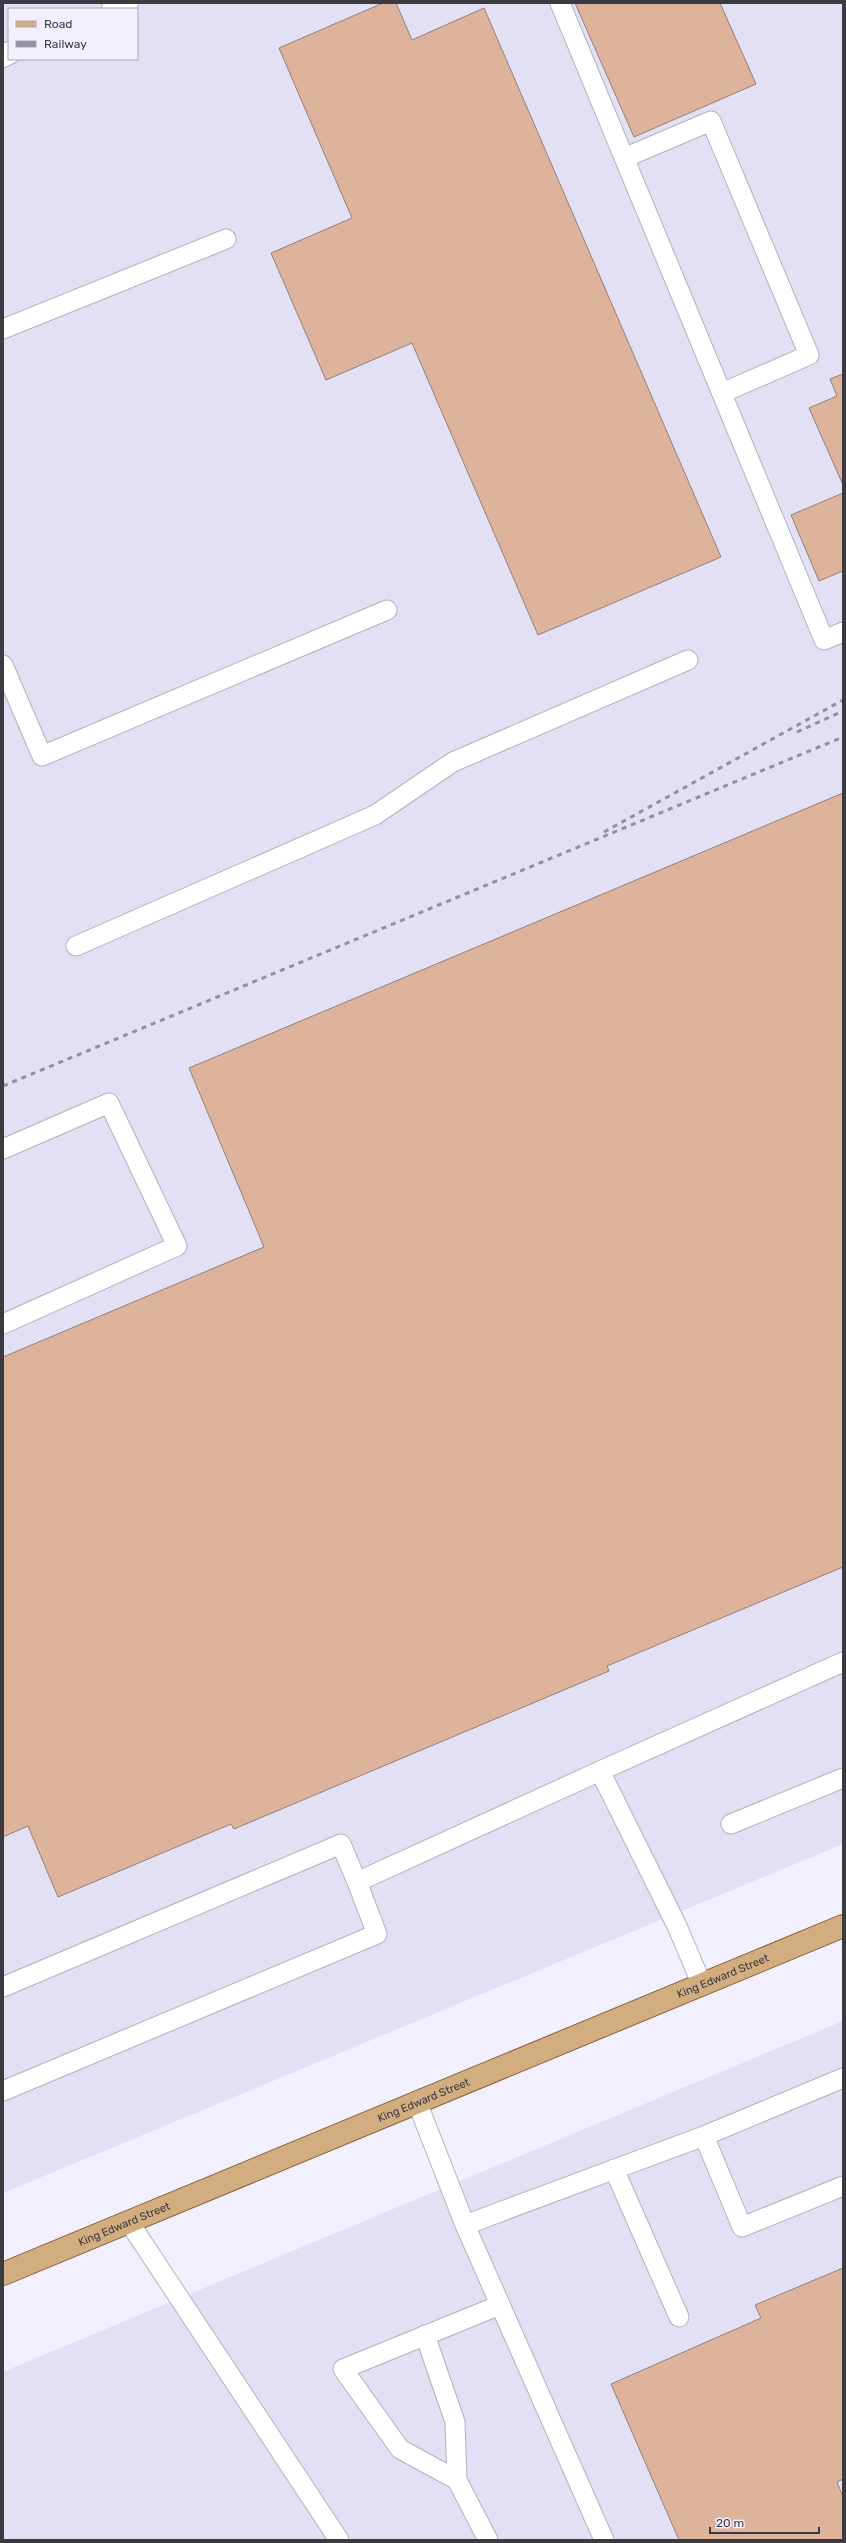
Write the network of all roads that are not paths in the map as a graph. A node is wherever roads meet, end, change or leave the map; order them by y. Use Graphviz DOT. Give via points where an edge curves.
graph roads {
  1 [pos="127,3"];
  2 [pos="560,3"];
  3 [pos="115,8"];
  4 [pos="624,158"];
  5 [pos="226,239"];
  6 [pos="3,329"];
  7 [pos="722,393"];
  8 [pos="387,610"];
  9 [pos="843,632"];
  10 [pos="688,660"];
  11 [pos="3,665"];
  12 [pos="76,946"];
  13 [pos="3,1149"];
  14 [pos="3,1324"];
  15 [pos="843,1662"];
  16 [pos="600,1771"];
  17 [pos="843,1778"];
  18 [pos="731,1824"];
  19 [pos="357,1882"];
  20 [pos="843,1926"];
  21 [pos="702,1985"];
  22 [pos="3,1987"];
  23 [pos="843,2078"];
  24 [pos="3,2091"];
  25 [pos="417,2102"];
  26 [pos="704,2136"];
  27 [pos="614,2170"];
  28 [pos="843,2186"];
  29 [pos="129,2222"];
  30 [pos="465,2225"];
  31 [pos="3,2274"];
  32 [pos="500,2305"];
  33 [pos="679,2317"];
  34 [pos="425,2335"];
  35 [pos="457,2480"];
  36 [pos="339,2540"];
  37 [pos="488,2540"];
  38 [pos="604,2540"];
  1 -- 3 [label="street"];
  2 -- 4 [label="lane"];
  4 -- 7 [label="lane"];
  4 -- 7 [label="lane" via="711,121 809,355"];
  5 -- 6 [label="lane"];
  7 -- 9 [label="lane" via="824,640"];
  8 -- 11 [label="lane" via="42,756"];
  10 -- 12 [label="lane" via="453,762 375,815"];
  13 -- 14 [label="lane" via="109,1103 177,1246"];
  15 -- 16 [label="lane"];
  16 -- 19 [label="lane"];
  16 -- 21 [label="lane" via="677,1926"];
  17 -- 18 [label="lane"];
  19 -- 22 [label="lane" via="341,1844"];
  19 -- 24 [label="lane" via="377,1934"];
  20 -- 21 [label="main road, King Edward Street"];
  21 -- 25 [label="main road, King Edward Street"];
  23 -- 26 [label="lane"];
  25 -- 29 [label="main road, King Edward Street"];
  25 -- 30 [label="lane"];
  26 -- 27 [label="lane"];
  26 -- 28 [label="lane" via="742,2228"];
  27 -- 30 [label="lane"];
  27 -- 33 [label="lane"];
  29 -- 31 [label="main road, King Edward Street"];
  29 -- 36 [label="lane"];
  30 -- 32 [label="lane"];
  32 -- 34 [label="lane"];
  32 -- 38 [label="lane"];
  34 -- 35 [label="lane" via="455,2422"];
  34 -- 35 [label="lane" via="343,2369 400,2449"];
  35 -- 37 [label="lane"];
}
